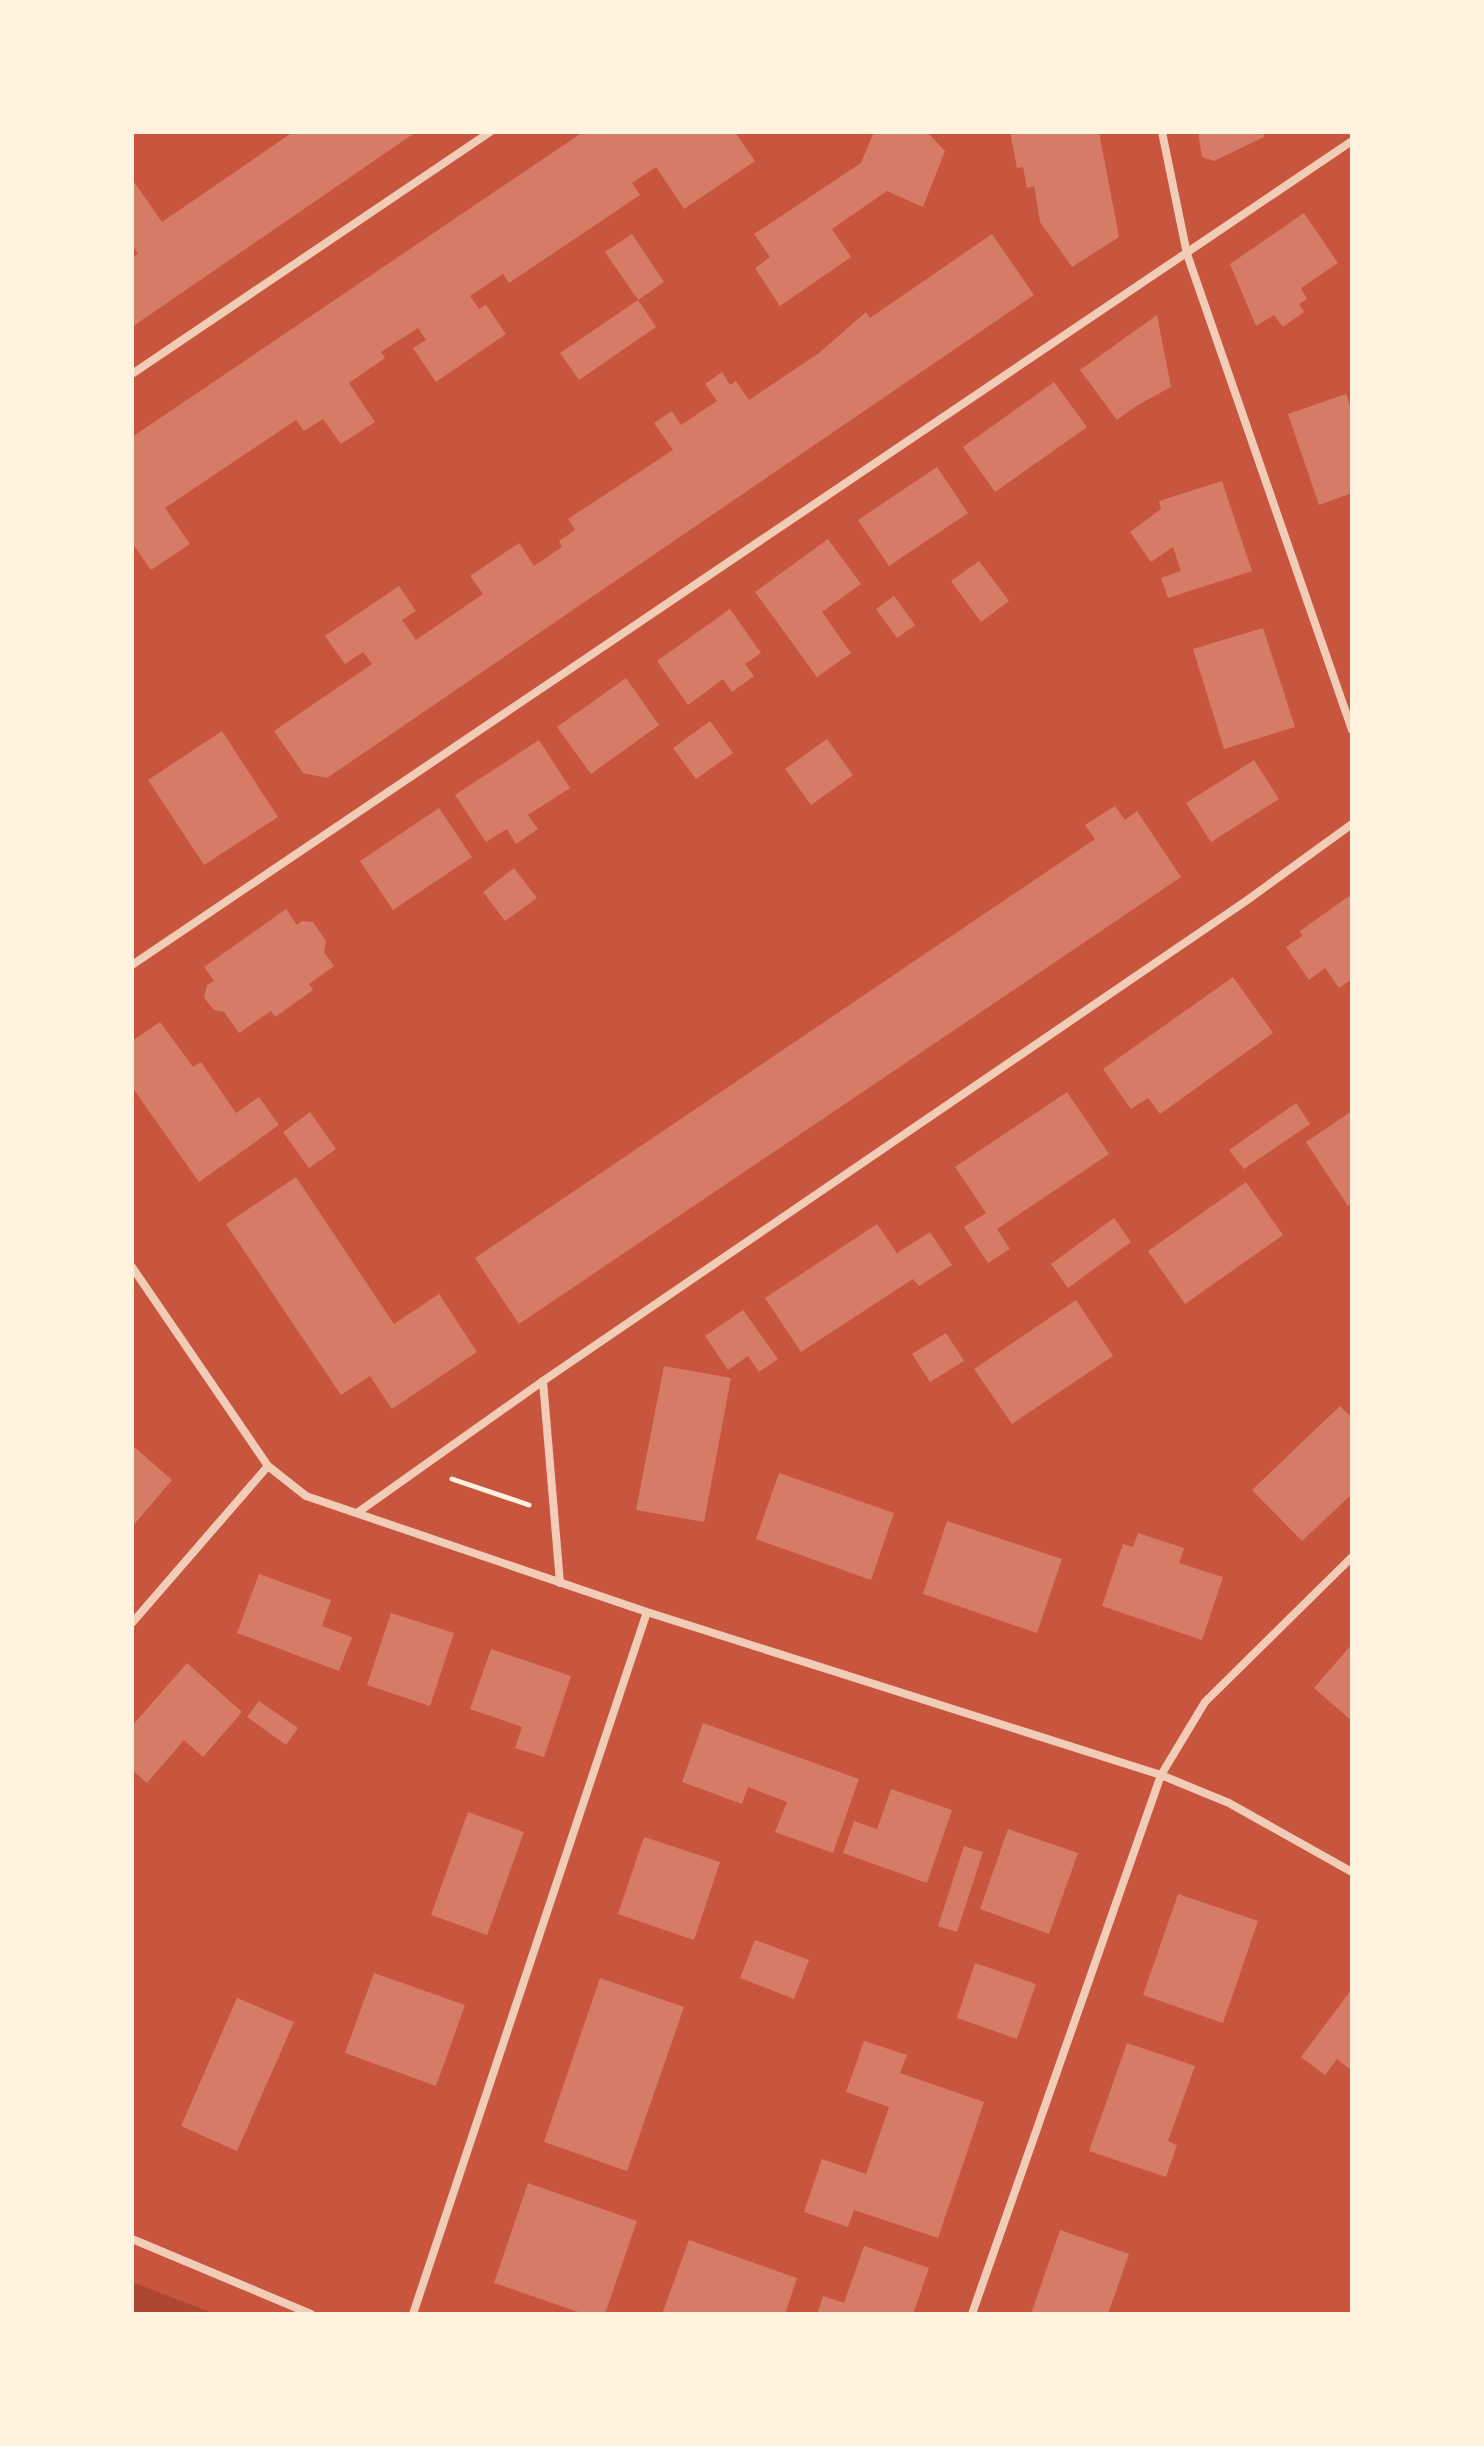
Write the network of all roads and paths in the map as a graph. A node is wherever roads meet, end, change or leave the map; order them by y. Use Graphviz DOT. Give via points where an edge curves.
graph roads {
  1 [pos="490,132"];
  2 [pos="1162,132"];
  3 [pos="1352,141"];
  4 [pos="1187,254"];
  5 [pos="132,374"];
  6 [pos="1352,730"];
  7 [pos="1352,824"];
  8 [pos="132,965"];
  9 [pos="132,1267"];
  10 [pos="543,1381"];
  11 [pos="268,1466"];
  12 [pos="421,1468"];
  13 [pos="357,1513"];
  14 [pos="556,1515"];
  15 [pos="1352,1557"];
  16 [pos="560,1583"];
  17 [pos="647,1612"];
  18 [pos="132,1623"];
  19 [pos="1161,1775"];
  20 [pos="1352,1872"];
  21 [pos="132,2239"];
  22 [pos="311,2314"];
  23 [pos="413,2314"];
  24 [pos="972,2314"];
  1 -- 5 [label="street"];
  2 -- 4 [label="street"];
  3 -- 4 [label="street"];
  4 -- 6 [label="street"];
  4 -- 8 [label="street"];
  7 -- 10 [label="street"];
  9 -- 11 [label="street"];
  10 -- 12 [label="street"];
  10 -- 14 [label="street"];
  11 -- 13 [label="street" via="306,1496"];
  11 -- 18 [label="street"];
  12 -- 13 [label="street"];
  12 -- 14 [label="path"];
  13 -- 16 [label="street"];
  14 -- 16 [label="street"];
  15 -- 19 [label="street" via="1205,1702"];
  16 -- 17 [label="street"];
  17 -- 19 [label="street"];
  17 -- 23 [label="street"];
  19 -- 20 [label="street" via="1229,1803"];
  19 -- 24 [label="street"];
  21 -- 22 [label="street"];
}
